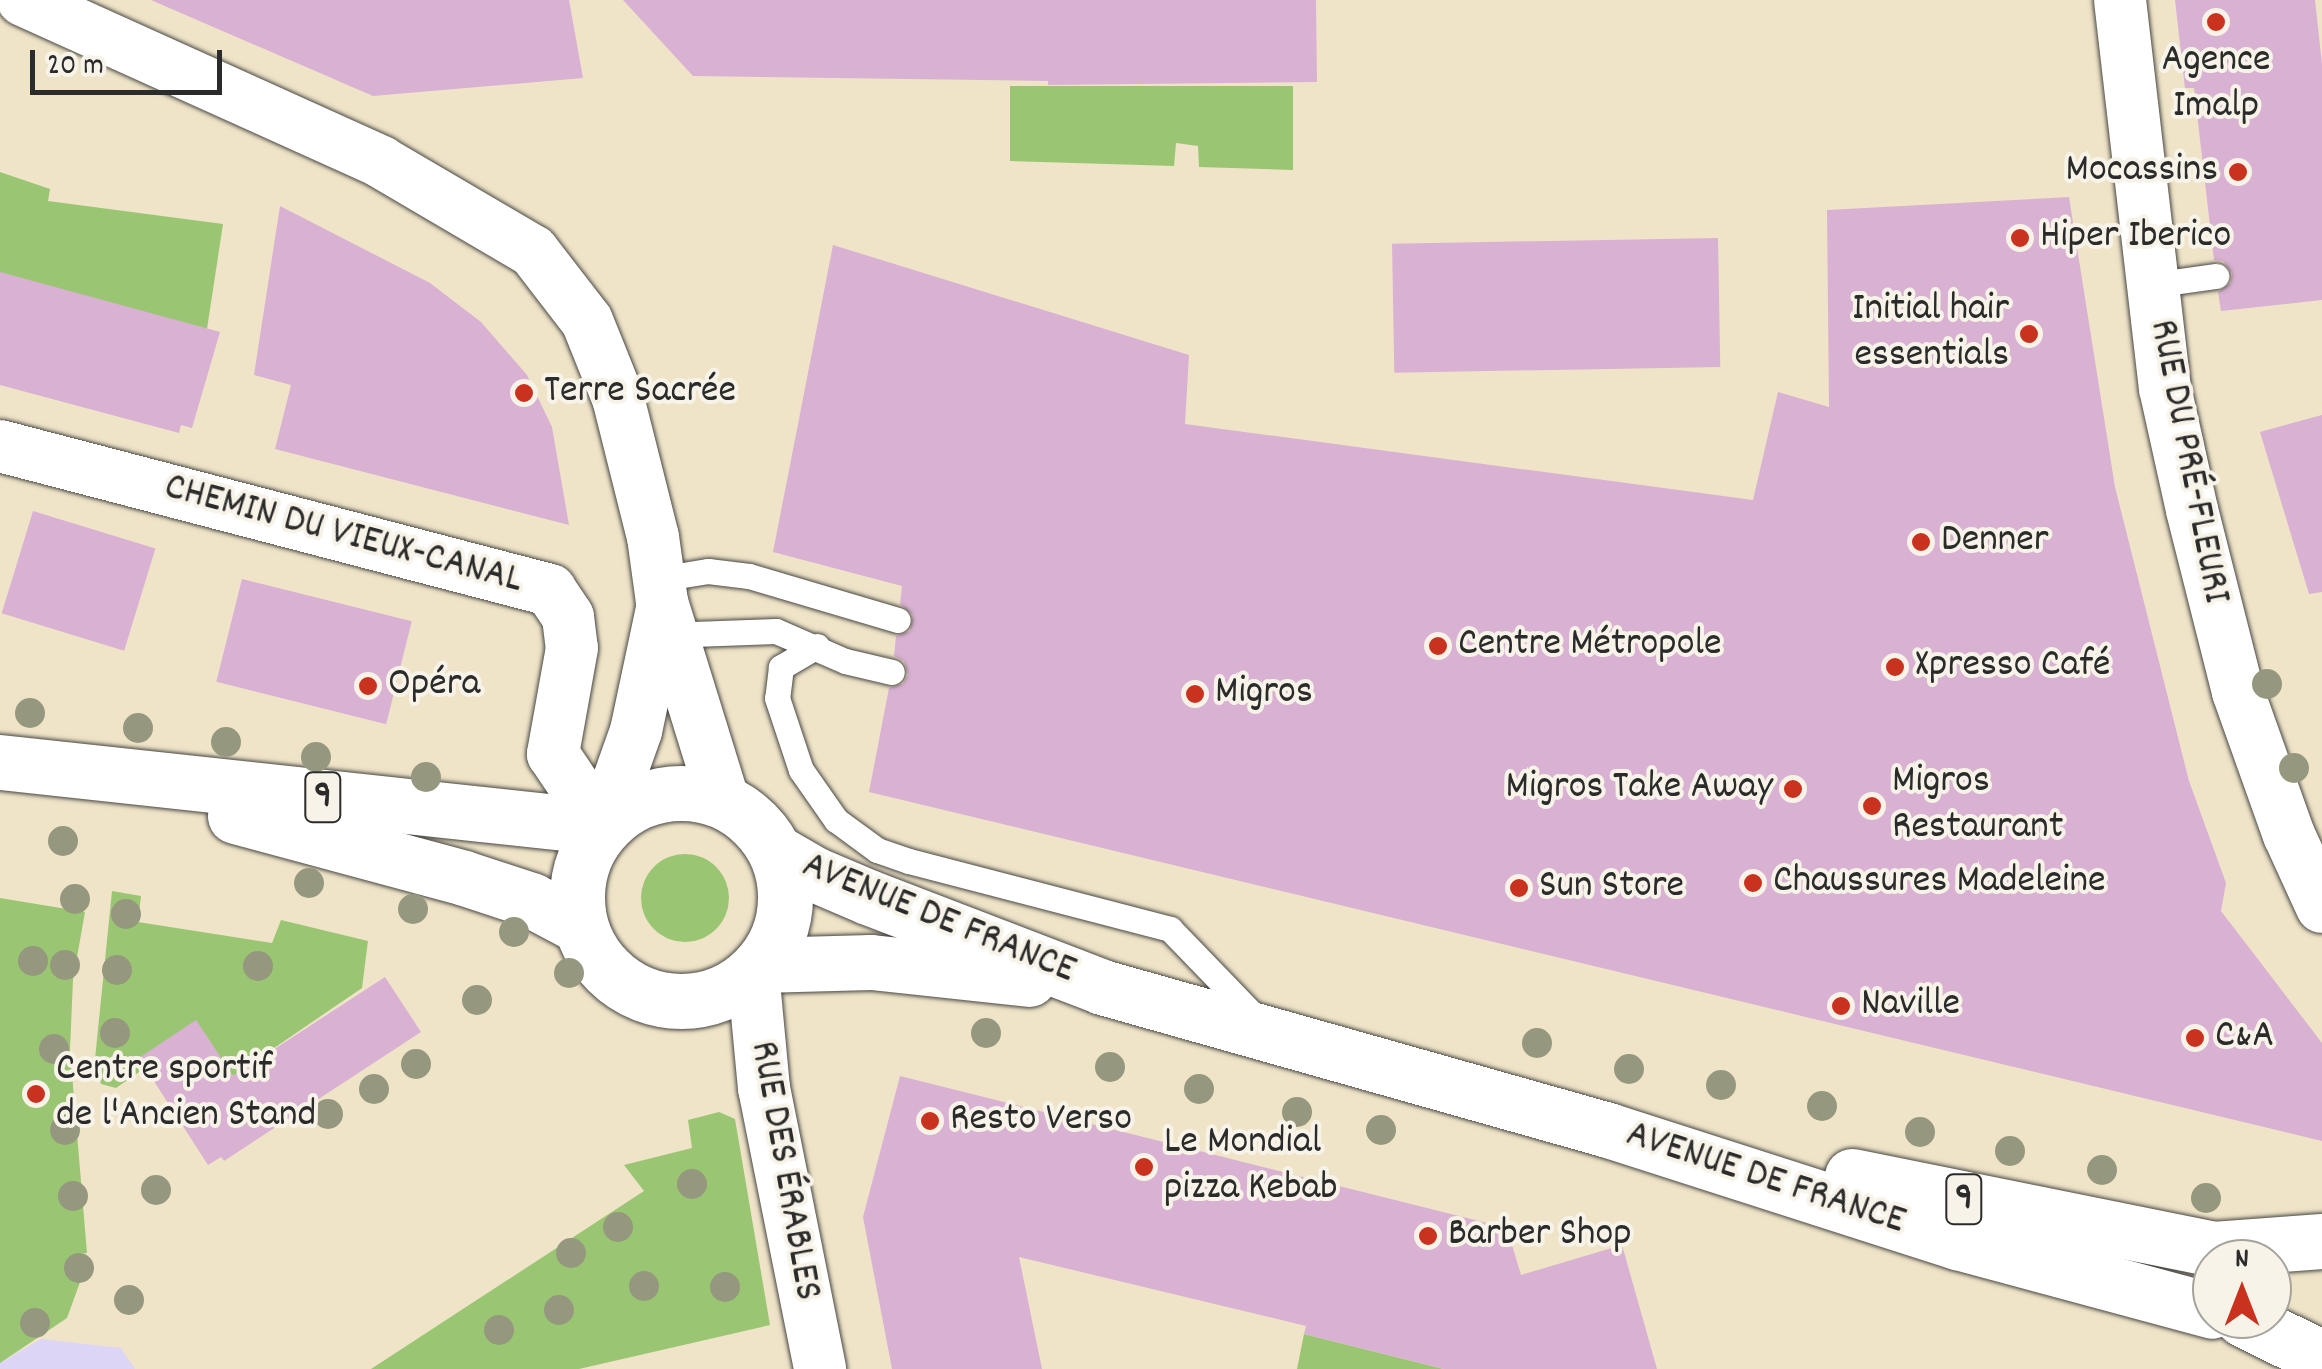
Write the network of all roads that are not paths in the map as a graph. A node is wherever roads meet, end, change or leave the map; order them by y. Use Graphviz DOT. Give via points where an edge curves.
graph roads {
  1 [pos="23,0"];
  2 [pos="2120,0"];
  3 [pos="2216,276"];
  4 [pos="2152,285"];
  5 [pos="0,446"];
  6 [pos="663,613"];
  7 [pos="898,620"];
  8 [pos="816,646"];
  9 [pos="892,672"];
  10 [pos="22,764"];
  11 [pos="724,802"];
  12 [pos="602,827"];
  13 [pos="776,852"];
  14 [pos="2322,906"];
  15 [pos="580,926"];
  16 [pos="757,968"];
  17 [pos="1102,987"];
  18 [pos="1270,1032"];
  19 [pos="1608,1130"];
  20 [pos="2322,1240"];
  21 [pos="2192,1306"];
  22 [pos="2283,1339"];
  23 [pos="2322,1358"];
  24 [pos="820,1369"];
  1 -- 6 [label="street" via="380,162 532,252 574,300 618,398"];
  2 -- 4 [label="street, RUE DU PRÉ-FLEURI"];
  3 -- 4 [label="lane"];
  4 -- 14 [label="street, RUE DU PRÉ-FLEURI" via="2166,388 2238,692"];
  5 -- 12 [label="street, CHEMIN DU VIEUX-CANAL" via="550,590 568,616 572,648 553,754"];
  6 -- 7 [label="lane" via="708,572 749,576"];
  6 -- 8 [label="lane" via="776,630"];
  6 -- 11 [label="street"];
  6 -- 12 [label="street" via="636,732"];
  8 -- 9 [label="lane"];
  8 -- 18 [label="lane" via="782,667 777,698 801,770 836,820 877,850 909,862 1170,929"];
  10 -- 12 [label="main road, 9"];
  10 -- 15 [label="main road, 9" via="464,878 531,900"];
  11 -- 12 [label="main road" via="662,794"];
  11 -- 13 [label="main road" via="759,827"];
  12 -- 15 [label="main road" via="578,874"];
  13 -- 16 [label="main road" via="786,906 776,942"];
  13 -- 17 [label="main road, AVENUE DE FRANCE / 9" via="814,874"];
  15 -- 16 [label="main road" via="599,962 651,997 696,1000 738,985"];
  16 -- 17 [label="main road, AVENUE DE FRANCE / 9" via="871,962"];
  16 -- 24 [label="street, RUE DES ÉRABLES" via="764,1088"];
  17 -- 18 [label="main road, AVENUE DE FRANCE / 9"];
  18 -- 19 [label="main road, AVENUE DE FRANCE / 9"];
  19 -- 20 [label="main road, AVENUE DE FRANCE / 9" via="2213,1249"];
  19 -- 21 [label="main road, AVENUE DE FRANCE / 9" via="1957,1242"];
  22 -- 23 [label="main road"];
}
